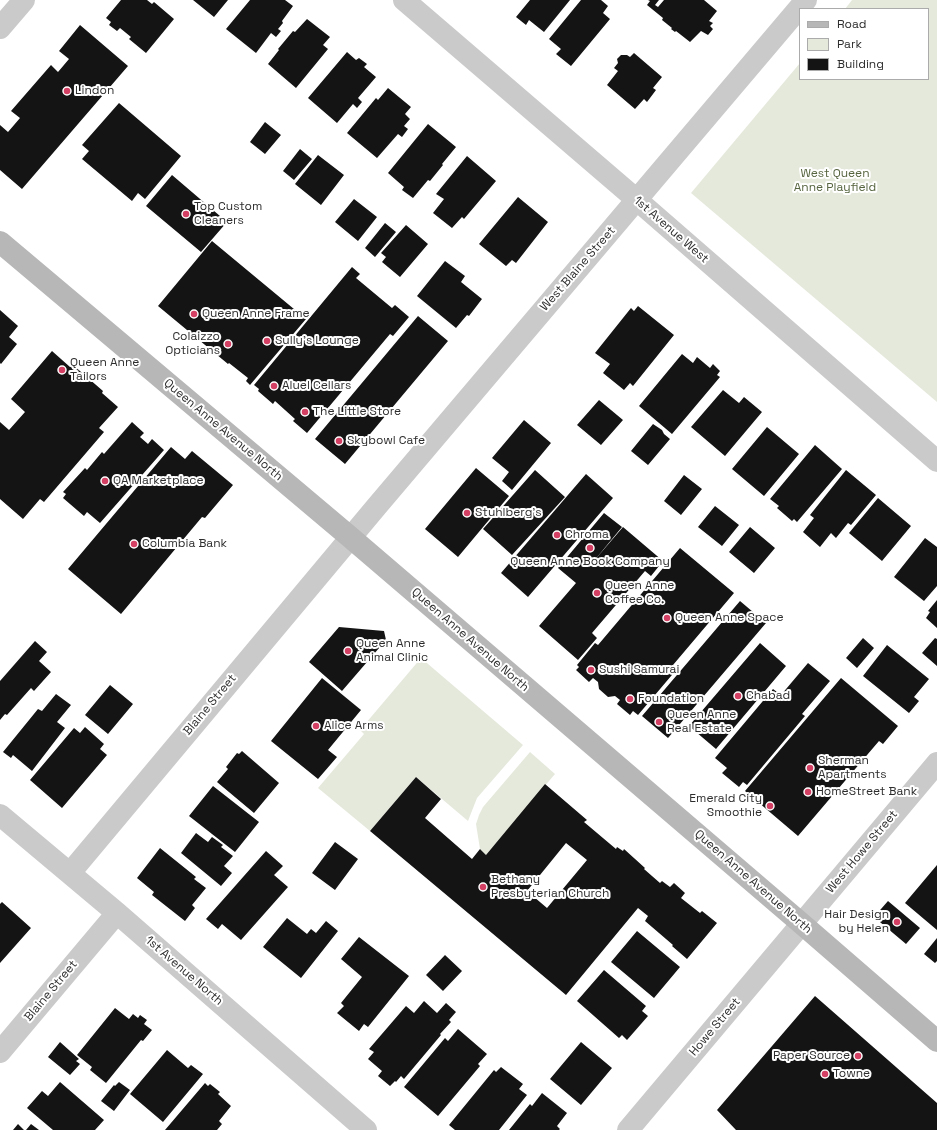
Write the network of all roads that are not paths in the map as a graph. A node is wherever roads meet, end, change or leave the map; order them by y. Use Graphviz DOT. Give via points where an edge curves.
graph roads {
  1 [pos="24,0"];
  2 [pos="404,0"];
  3 [pos="806,0"];
  4 [pos="799,8"];
  5 [pos="799,8"];
  6 [pos="0,28"];
  7 [pos="637,200"];
  8 [pos="0,242"];
  9 [pos="937,461"];
  10 [pos="350,538"];
  11 [pos="937,763"];
  12 [pos="0,815"];
  13 [pos="70,873"];
  14 [pos="117,913"];
  15 [pos="802,924"];
  16 [pos="937,1041"];
  17 [pos="0,1052"];
  18 [pos="366,1130"];
  19 [pos="628,1130"];
  1 -- 6 [label="street"];
  2 -- 7 [label="street, 1st Avenue West"];
  3 -- 5 [label="street, West Blaine Street"];
  4 -- 7 [label="street, West Blaine Street"];
  7 -- 9 [label="street, 1st Avenue West"];
  7 -- 10 [label="street, West Blaine Street"];
  8 -- 10 [label="main road, Queen Anne Avenue North"];
  10 -- 13 [label="street, Blaine Street"];
  10 -- 15 [label="main road, Queen Anne Avenue North"];
  11 -- 15 [label="street, West Howe Street"];
  12 -- 13 [label="street, 1st Avenue North"];
  13 -- 14 [label="street, 1st Avenue North"];
  14 -- 17 [label="street, Blaine Street"];
  14 -- 18 [label="street, 1st Avenue North"];
  15 -- 16 [label="main road, Queen Anne Avenue North"];
  15 -- 19 [label="street, Howe Street"];
}
